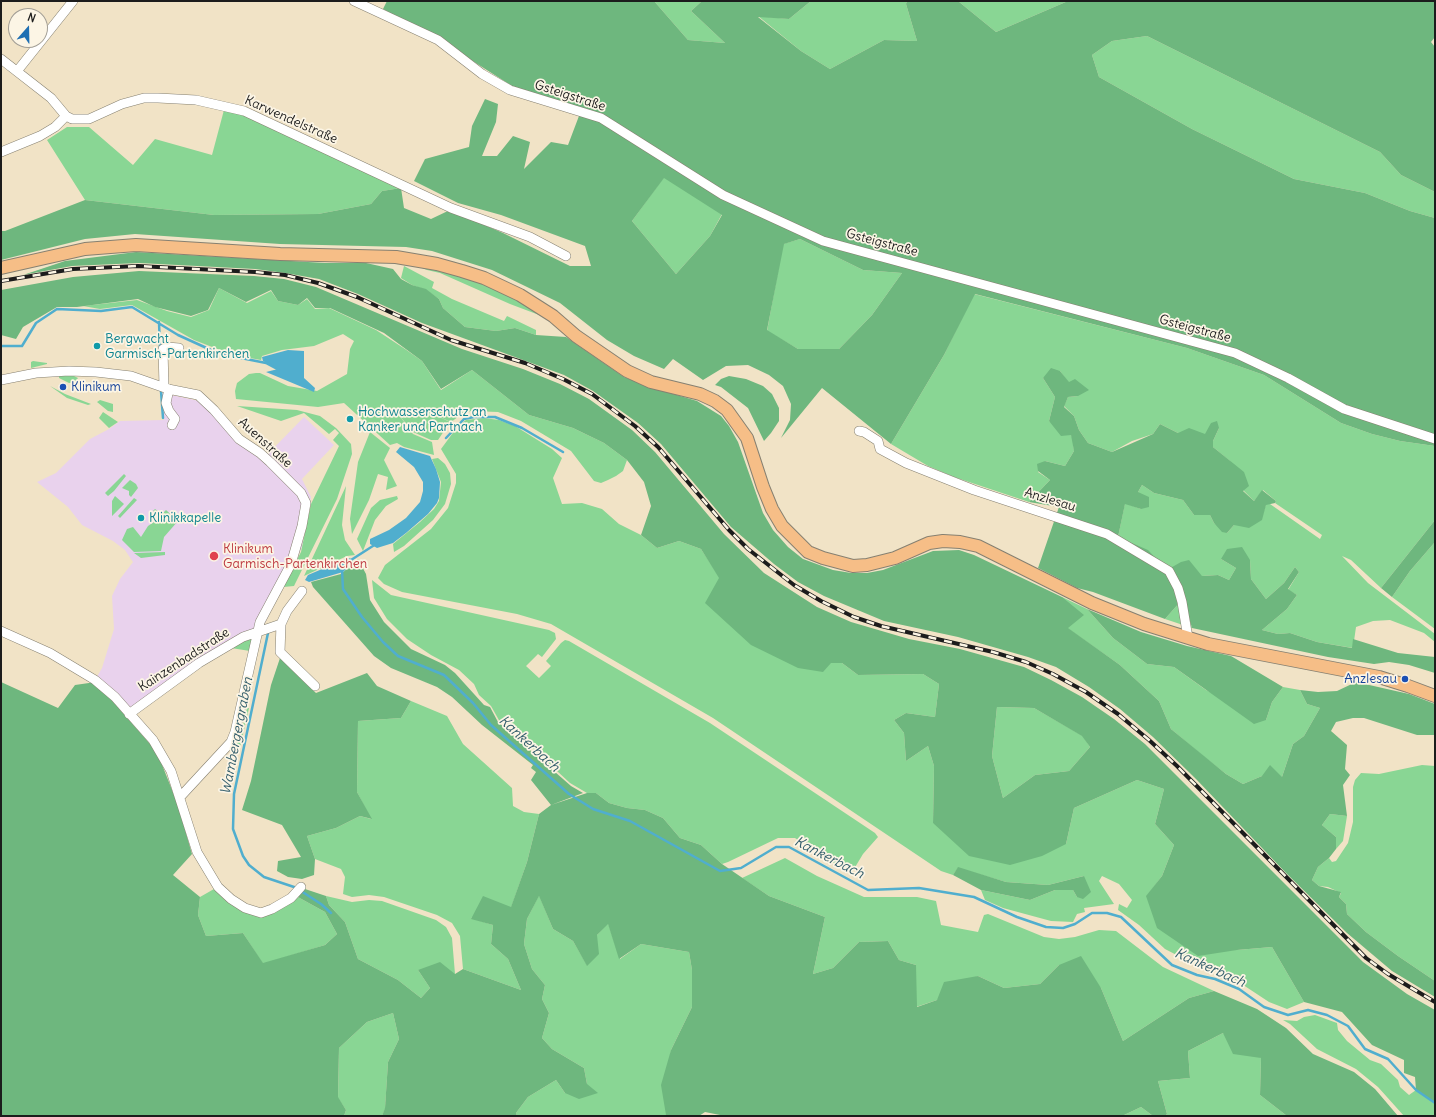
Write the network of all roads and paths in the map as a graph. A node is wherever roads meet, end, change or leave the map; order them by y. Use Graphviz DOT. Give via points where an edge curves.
graph roads {
  1 [pos="73,1"];
  2 [pos="354,1"];
  3 [pos="1,58"];
  4 [pos="18,70"];
  5 [pos="66,116"];
  6 [pos="1,152"];
  7 [pos="566,256"];
  8 [pos="1,268"];
  9 [pos="178,348"];
  10 [pos="1,380"];
  11 [pos="166,388"];
  12 [pos="172,425"];
  13 [pos="859,431"];
  14 [pos="1435,439"];
  15 [pos="302,591"];
  16 [pos="278,625"];
  17 [pos="1,631"];
  18 [pos="260,631"];
  19 [pos="1188,638"];
  20 [pos="315,686"];
  21 [pos="1435,696"];
  22 [pos="128,714"];
  23 [pos="181,796"];
  24 [pos="300,889"];
  1 -- 4 [label="street"];
  2 -- 14 [label="street, Gsteigstraße" via="438,40 482,74 510,90 601,118 723,195 823,241 1235,353 1344,409"];
  3 -- 4 [label="street"];
  4 -- 5 [label="street" via="51,98"];
  5 -- 6 [label="street" via="55,127 40,136"];
  5 -- 7 [label="street, Karwendelstraße" via="77,121 89,119 144,98 196,100 244,111 451,208 530,238"];
  8 -- 19 [label="main road" via="85,249 136,245 280,254 396,257 462,270 520,295 627,371 651,382 700,394 727,410 747,438 775,514 782,526 808,552 836,563 853,566 895,558 929,543 960,542 978,546 1115,613"];
  9 -- 11 [label="street" via="163,349"];
  10 -- 11 [label="street, Auenstraße" via="36,373 69,371 131,376"];
  11 -- 12 [label="street" via="166,403 175,419"];
  11 -- 18 [label="street, Auenstraße" via="198,395 239,439 270,462 301,493 306,503 291,564 260,622"];
  13 -- 19 [label="street, Anzlesau" via="878,441 880,450 906,463 974,490 1107,534 1169,570 1178,588"];
  15 -- 16 [label="street"];
  16 -- 18 [label="street, Kainzenbadstraße"];
  16 -- 20 [label="street" via="280,652"];
  17 -- 22 [label="street" via="50,653 95,680 115,697"];
  18 -- 22 [label="street, Kainzenbadstraße" via="243,637 200,663"];
  18 -- 23 [label="street" via="231,742"];
  19 -- 21 [label="main road" via="1379,677"];
  22 -- 23 [label="street" via="152,740 171,771"];
  23 -- 24 [label="street" via="197,852 218,887 231,899 245,908 260,913 291,898"];
}
